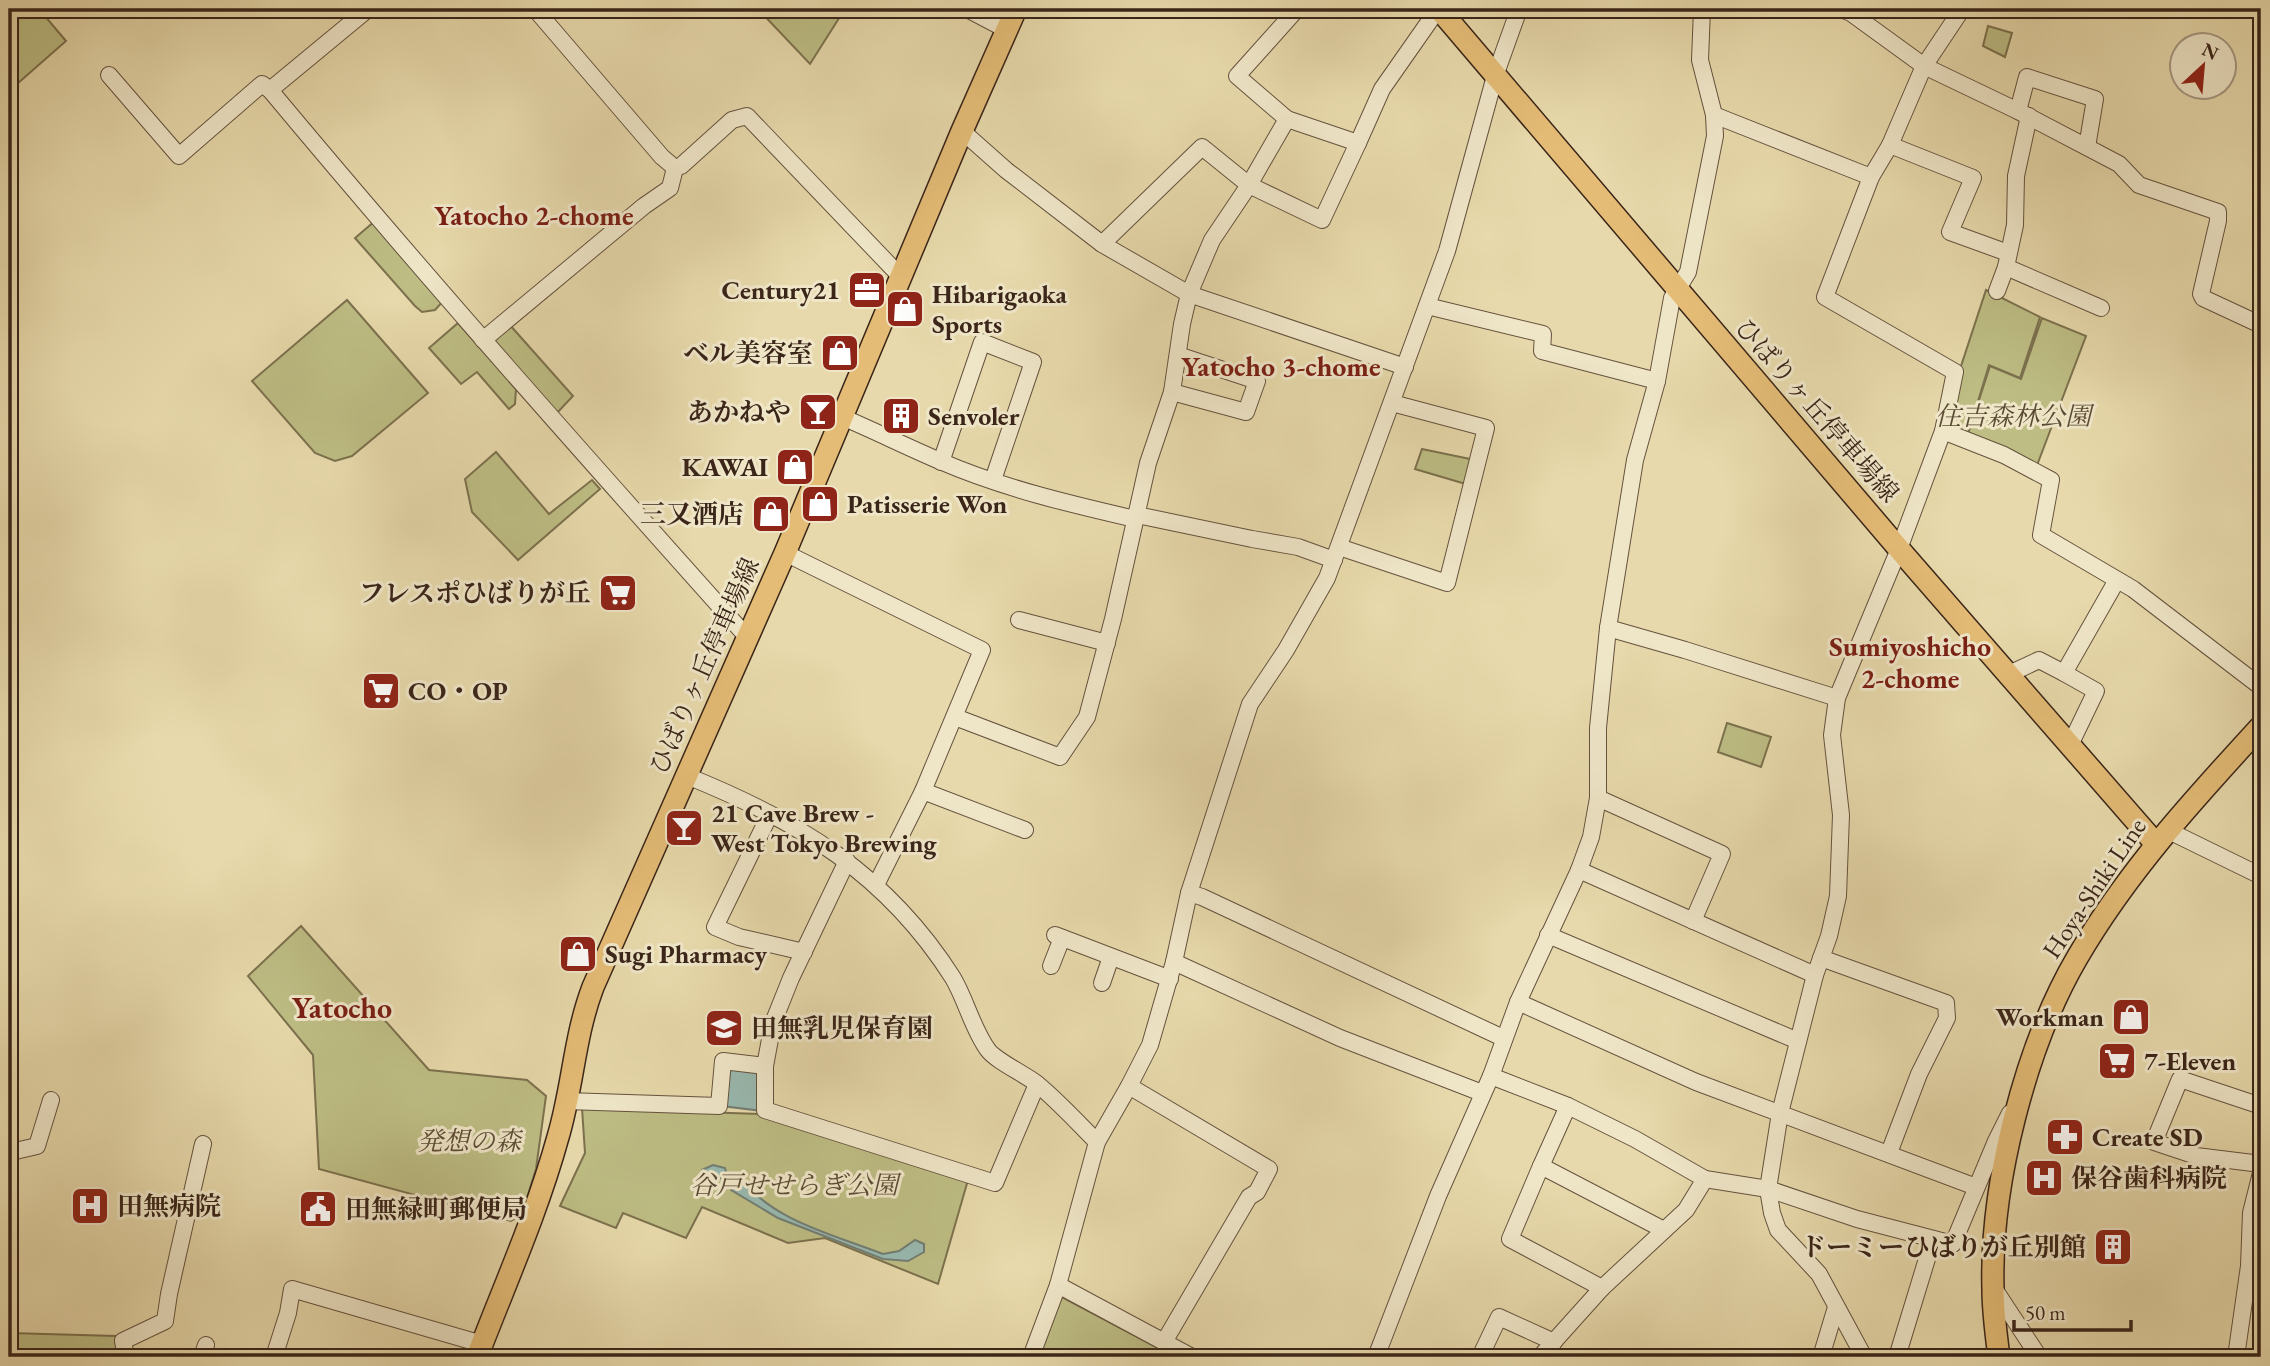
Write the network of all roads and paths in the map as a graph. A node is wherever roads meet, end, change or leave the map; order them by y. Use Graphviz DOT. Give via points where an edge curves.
graph roads {
  1 [pos="368,9"];
  2 [pos="535,9"];
  3 [pos="967,9"];
  4 [pos="1016,9"];
  5 [pos="1297,9"];
  6 [pos="1439,9"];
  7 [pos="1519,9"];
  8 [pos="1702,9"];
  9 [pos="1962,9"];
  10 [pos="1848,10"];
  11 [pos="1007,30"];
  12 [pos="1924,66"];
  13 [pos="109,75"];
  14 [pos="1495,76"];
  15 [pos="270,90"];
  16 [pos="2024,114"];
  17 [pos="1714,115"];
  18 [pos="1287,118"];
  19 [pos="962,131"];
  20 [pos="1358,143"];
  21 [pos="1890,145"];
  22 [pos="2087,147"];
  23 [pos="675,168"];
  24 [pos="1871,177"];
  25 [pos="1249,185"];
  26 [pos="1102,244"];
  27 [pos="2007,260"];
  28 [pos="901,277"];
  29 [pos="1677,289"];
  30 [pos="1997,290"];
  31 [pos="1189,294"];
  32 [pos="1427,306"];
  33 [pos="2101,308"];
  34 [pos="2261,325"];
  35 [pos="483,340"];
  36 [pos="1178,355"];
  37 [pos="1405,368"];
  38 [pos="1657,381"];
  39 [pos="1172,392"];
  40 [pos="1392,403"];
  41 [pos="842,417"];
  42 [pos="1943,431"];
  43 [pos="941,462"];
  44 [pos="993,480"];
  45 [pos="1136,517"];
  46 [pos="1899,549"];
  47 [pos="785,552"];
  48 [pos="1337,554"];
  49 [pos="2117,580"];
  50 [pos="1019,620"];
  51 [pos="1608,628"];
  52 [pos="748,638"];
  53 [pos="1107,643"];
  54 [pos="2064,673"];
  55 [pos="2009,674"];
  56 [pos="2261,687"];
  57 [pos="1837,698"];
  58 [pos="955,717"];
  59 [pos="2261,726"];
  60 [pos="2070,745"];
  61 [pos="687,776"];
  62 [pos="923,791"];
  63 [pos="1598,798"];
  64 [pos="770,814"];
  65 [pos="1026,830"];
  66 [pos="2162,837"];
  67 [pos="847,861"];
  68 [pos="1579,870"];
  69 [pos="2261,876"];
  70 [pos="876,886"];
  71 [pos="1189,893"];
  72 [pos="1693,921"];
  73 [pos="1548,934"];
  74 [pos="804,952"];
  75 [pos="1111,957"];
  76 [pos="1821,958"];
  77 [pos="1174,962"];
  78 [pos="1051,966"];
  79 [pos="1815,975"];
  80 [pos="1170,979"];
  81 [pos="1102,983"];
  82 [pos="1518,1002"];
  83 [pos="1503,1038"];
  84 [pos="1798,1041"];
  85 [pos="765,1066"];
  86 [pos="1491,1076"];
  87 [pos="1038,1084"];
  88 [pos="1129,1086"];
  89 [pos="2022,1091"];
  90 [pos="1482,1093"];
  91 [pos="51,1100"];
  92 [pos="566,1101"];
  93 [pos="1568,1106"];
  94 [pos="2261,1106"];
  95 [pos="1780,1113"];
  96 [pos="1097,1142"];
  97 [pos="204,1143"];
  98 [pos="1889,1153"];
  99 [pos="9,1154"];
  100 [pos="2261,1164"];
  101 [pos="1541,1166"];
  102 [pos="2261,1173"];
  103 [pos="1705,1179"];
  104 [pos="1976,1187"];
  105 [pos="1769,1189"];
  106 [pos="1664,1230"];
  107 [pos="1933,1239"];
  108 [pos="1058,1285"];
  109 [pos="1993,1287"];
  110 [pos="1602,1288"];
  111 [pos="1836,1307"];
  112 [pos="1164,1342"];
  113 [pos="1554,1342"];
  114 [pos="480,1351"];
  115 [pos="2261,1354"];
  116 [pos="126,1357"];
  117 [pos="274,1357"];
  118 [pos="1031,1357"];
  119 [pos="1192,1357"];
  120 [pos="1376,1357"];
  121 [pos="1480,1357"];
  122 [pos="1540,1357"];
  123 [pos="1821,1357"];
  124 [pos="1864,1357"];
  125 [pos="1897,1357"];
  126 [pos="1998,1357"];
  127 [pos="2039,1357"];
  128 [pos="2236,1357"];
  129 [pos="2257,1357"];
  1 -- 15 [label="street"];
  2 -- 23 [label="street"];
  3 -- 11 [label="street"];
  4 -- 11 [label="main road, ひばりヶ丘停車場線"];
  5 -- 18 [label="street" via="1237,76"];
  6 -- 14 [label="main road, ひばりヶ丘停車場線"];
  6 -- 20 [label="street" via="1382,89"];
  7 -- 14 [label="street"];
  8 -- 17 [label="street" via="1700,60"];
  9 -- 12 [label="street"];
  10 -- 12 [label="street"];
  11 -- 19 [label="main road, ひばりヶ丘停車場線"];
  12 -- 16 [label="street"];
  12 -- 21 [label="street"];
  13 -- 15 [label="street" via="179,156 262,84"];
  14 -- 29 [label="main road, ひばりヶ丘停車場線"];
  14 -- 32 [label="street" via="1447,251"];
  15 -- 35 [label="street"];
  16 -- 22 [label="street"];
  16 -- 22 [label="street" via="2028,78 2095,99"];
  16 -- 27 [label="street" via="2015,176 2015,225"];
  17 -- 24 [label="street"];
  17 -- 29 [label="street" via="1715,136 1688,272"];
  18 -- 20 [label="street"];
  18 -- 25 [label="street"];
  19 -- 26 [label="street"];
  19 -- 28 [label="main road, ひばりヶ丘停車場線"];
  20 -- 25 [label="street" via="1322,220"];
  21 -- 24 [label="street"];
  21 -- 27 [label="street" via="1973,178 1950,232"];
  22 -- 34 [label="street" via="2119,164 2139,185 2218,212 2201,294"];
  23 -- 28 [label="street" via="732,120 747,116"];
  23 -- 35 [label="street" via="670,188"];
  24 -- 42 [label="street" via="1825,298 1955,372"];
  25 -- 26 [label="street" via="1202,147"];
  25 -- 31 [label="street" via="1212,240"];
  26 -- 31 [label="street"];
  27 -- 30 [label="street"];
  27 -- 33 [label="street"];
  28 -- 41 [label="main road, ひばりヶ丘停車場線"];
  29 -- 38 [label="street"];
  29 -- 46 [label="main road, ひばりヶ丘停車場線"];
  31 -- 36 [label="street"];
  31 -- 37 [label="street"];
  32 -- 37 [label="street"];
  32 -- 38 [label="street" via="1543,334 1542,351"];
  35 -- 52 [label="street"];
  36 -- 39 [label="street"];
  36 -- 39 [label="street" via="1256,381 1246,412"];
  37 -- 40 [label="street"];
  38 -- 51 [label="street" via="1635,460"];
  39 -- 45 [label="street"];
  40 -- 48 [label="street"];
  40 -- 48 [label="street" via="1486,428 1447,583"];
  41 -- 43 [label="street"];
  41 -- 47 [label="main road, ひばりヶ丘停車場線"];
  42 -- 46 [label="street"];
  42 -- 49 [label="street" via="2051,480 2041,536"];
  43 -- 44 [label="street"];
  43 -- 44 [label="street" via="982,342 1033,362"];
  44 -- 45 [label="street" via="1082,507"];
  45 -- 48 [label="street"];
  45 -- 53 [label="street"];
  46 -- 55 [label="main road, ひばりヶ丘停車場線"];
  46 -- 57 [label="street"];
  47 -- 52 [label="main road, ひばりヶ丘停車場線"];
  47 -- 58 [label="street" via="982,650"];
  48 -- 71 [label="street" via="1286,650 1250,704"];
  49 -- 54 [label="street"];
  49 -- 56 [label="street"];
  50 -- 53 [label="street"];
  51 -- 57 [label="street"];
  51 -- 63 [label="street" via="1598,728"];
  52 -- 61 [label="main road, ひばりヶ丘停車場線"];
  53 -- 58 [label="street" via="1087,718 1060,757"];
  54 -- 55 [label="street" via="2039,660"];
  54 -- 60 [label="street" via="2096,691"];
  55 -- 60 [label="main road, ひばりヶ丘停車場線"];
  57 -- 76 [label="street" via="1832,735 1841,815 1838,896"];
  58 -- 62 [label="street"];
  59 -- 66 [label="main road, Hoya-Shiki Line"];
  60 -- 66 [label="main road, ひばりヶ丘停車場線"];
  61 -- 64 [label="street"];
  61 -- 92 [label="main road, ひばりヶ丘停車場線" via="585,1009"];
  62 -- 65 [label="street"];
  62 -- 70 [label="street"];
  63 -- 68 [label="street"];
  63 -- 72 [label="street" via="1722,854"];
  64 -- 67 [label="street"];
  64 -- 74 [label="street" via="715,927"];
  66 -- 69 [label="street"];
  66 -- 89 [label="main road, Hoya-Shiki Line" via="2076,959"];
  67 -- 70 [label="street"];
  67 -- 74 [label="street"];
  68 -- 72 [label="street"];
  68 -- 73 [label="street"];
  70 -- 87 [label="street" via="911,919 954,981 989,1052"];
  71 -- 77 [label="street"];
  71 -- 83 [label="street"];
  72 -- 79 [label="street"];
  73 -- 82 [label="street"];
  73 -- 84 [label="street"];
  74 -- 85 [label="street" via="773,1023"];
  75 -- 78 [label="street" via="1058,937"];
  75 -- 80 [label="street"];
  75 -- 81 [label="street"];
  76 -- 79 [label="street"];
  76 -- 98 [label="street" via="1946,1003 1947,1018 1919,1074"];
  77 -- 80 [label="street"];
  77 -- 90 [label="street" via="1340,1038"];
  79 -- 84 [label="street"];
  80 -- 88 [label="street" via="1150,1045"];
  82 -- 83 [label="street"];
  82 -- 95 [label="street" via="1696,1082"];
  83 -- 86 [label="street"];
  84 -- 95 [label="street"];
  85 -- 87 [label="street" via="765,1111 995,1183"];
  85 -- 92 [label="street" via="723,1062 719,1106"];
  86 -- 90 [label="street"];
  86 -- 93 [label="street"];
  87 -- 96 [label="street"];
  88 -- 96 [label="street"];
  88 -- 112 [label="street" via="1269,1169"];
  89 -- 104 [label="street"];
  89 -- 109 [label="main road, Hoya-Shiki Line" via="2002,1182"];
  90 -- 120 [label="street"];
  91 -- 99 [label="street" via="37,1146"];
  92 -- 114 [label="main road, ひばりヶ丘停車場線" via="542,1190"];
  93 -- 101 [label="street"];
  93 -- 103 [label="street"];
  94 -- 100 [label="street" via="2180,1079 2154,1142 2196,1156"];
  95 -- 98 [label="street"];
  95 -- 105 [label="street"];
  96 -- 108 [label="street"];
  97 -- 116 [label="street" via="165,1321 123,1341"];
  98 -- 104 [label="street"];
  101 -- 106 [label="street"];
  101 -- 110 [label="street" via="1510,1238"];
  102 -- 128 [label="street" via="2250,1213 2249,1266"];
  103 -- 105 [label="street"];
  103 -- 106 [label="street" via="1686,1210"];
  104 -- 107 [label="street" via="1953,1244"];
  105 -- 107 [label="street"];
  105 -- 111 [label="street" via="1778,1230 1819,1274"];
  106 -- 110 [label="street"];
  107 -- 125 [label="street"];
  108 -- 112 [label="street"];
  108 -- 118 [label="street"];
  109 -- 126 [label="main road, Hoya-Shiki Line"];
  109 -- 127 [label="street"];
  110 -- 113 [label="street"];
  111 -- 123 [label="street"];
  111 -- 124 [label="street"];
  112 -- 119 [label="street"];
  113 -- 121 [label="street" via="1499,1317"];
  113 -- 122 [label="street"];
  114 -- 117 [label="street" via="292,1289"];
  115 -- 129 [label="street"];
}
